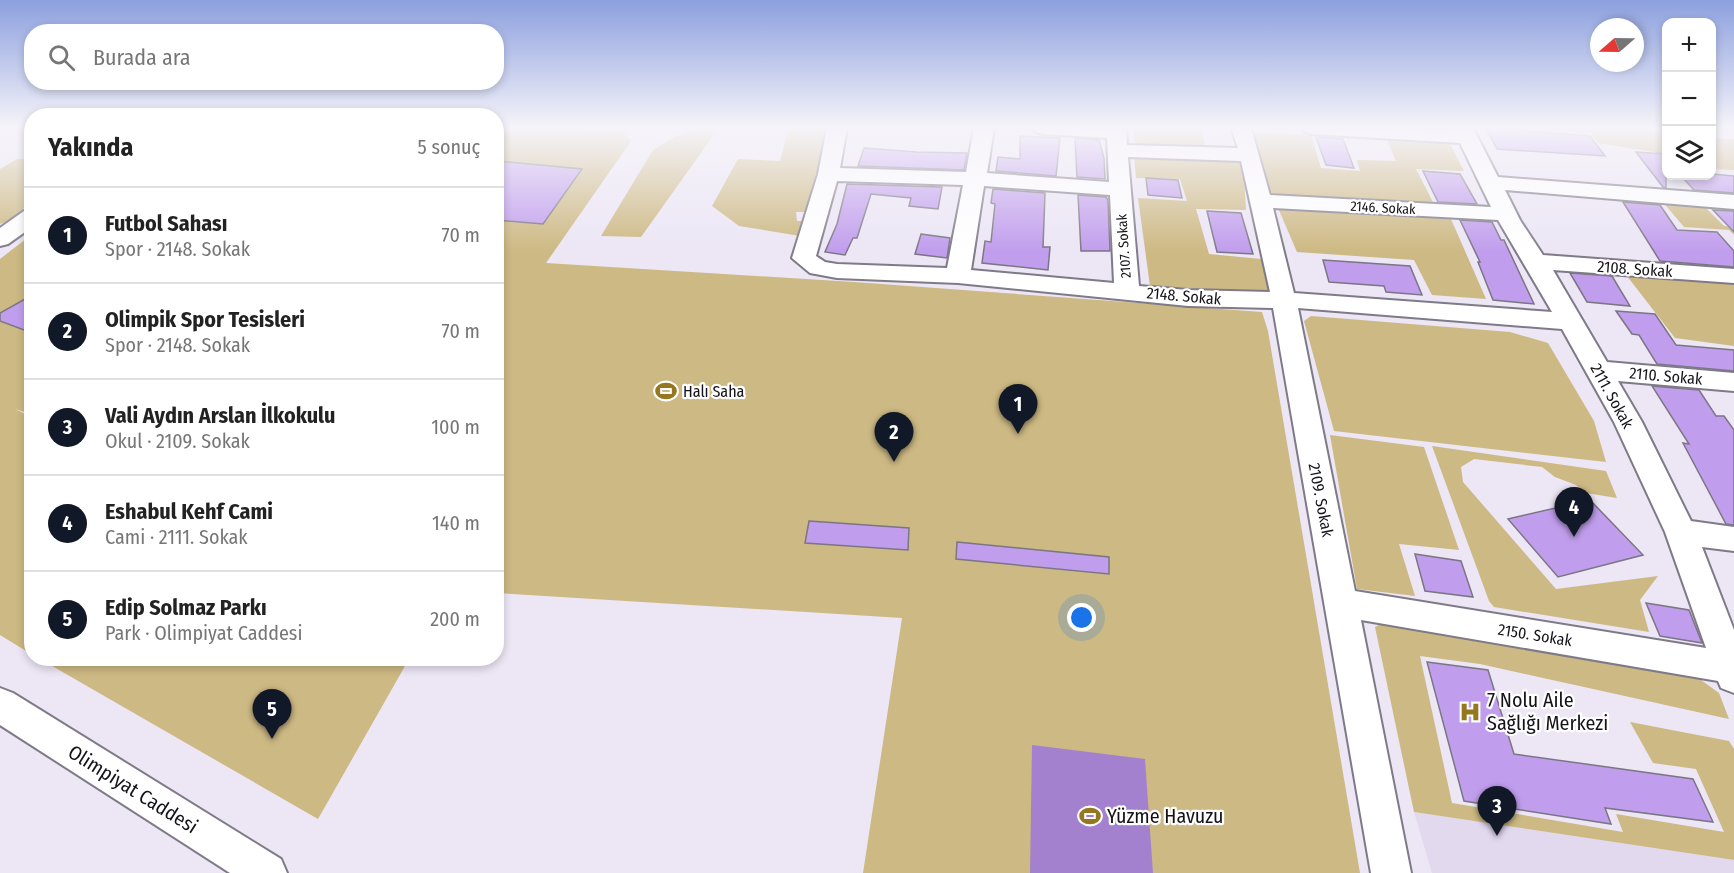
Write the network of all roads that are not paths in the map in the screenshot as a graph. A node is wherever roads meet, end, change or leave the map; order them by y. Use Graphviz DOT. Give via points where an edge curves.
graph roads {
  1 [pos="829,169"];
  2 [pos="977,169"];
  3 [pos="1118,169"];
  4 [pos="1253,169"];
  5 [pos="1483,169"];
  6 [pos="828,174"];
  7 [pos="975,178"];
  8 [pos="1491,183"];
  9 [pos="1120,189"];
  10 [pos="1261,201"];
  11 [pos="1734,202"];
  12 [pos="1506,214"];
  13 [pos="24,222"];
  14 [pos="0,239"];
  15 [pos="1536,262"];
  16 [pos="958,276"];
  17 [pos="1734,276"];
  18 [pos="1127,291"];
  19 [pos="1284,302"];
  20 [pos="1568,321"];
  21 [pos="1598,370"];
  22 [pos="1734,382"];
  23 [pos="1681,532"];
  24 [pos="1734,539"];
  25 [pos="1340,603"];
  26 [pos="1731,672"];
  27 [pos="0,705"];
  28 [pos="267,873"];
  29 [pos="1391,873"];
  1 -- 6 [label="street"];
  2 -- 7 [label="street"];
  3 -- 9 [label="street, 2107. Sokak"];
  4 -- 10 [label="street, 2109. Sokak"];
  5 -- 8 [label="street, 2111. Sokak"];
  6 -- 7 [label="street"];
  6 -- 16 [label="street, 2148. Sokak" via="804,258 818,268 837,271"];
  7 -- 9 [label="street"];
  7 -- 16 [label="street"];
  8 -- 11 [label="street"];
  8 -- 12 [label="street, 2111. Sokak"];
  9 -- 18 [label="street, 2107. Sokak"];
  10 -- 12 [label="street, 2146. Sokak"];
  10 -- 19 [label="street, 2109. Sokak"];
  12 -- 15 [label="street, 2111. Sokak"];
  13 -- 14 [label="street"];
  15 -- 17 [label="street, 2108. Sokak"];
  15 -- 20 [label="street, 2111. Sokak"];
  16 -- 18 [label="street, 2148. Sokak"];
  18 -- 19 [label="street, 2148. Sokak"];
  19 -- 20 [label="street, 2148. Sokak"];
  19 -- 25 [label="street, 2109. Sokak"];
  20 -- 21 [label="street, 2111. Sokak"];
  21 -- 22 [label="street, 2110. Sokak"];
  21 -- 23 [label="street, 2111. Sokak"];
  23 -- 24 [label="street"];
  23 -- 26 [label="street, 2111. Sokak"];
  25 -- 26 [label="street, 2150. Sokak"];
  25 -- 29 [label="street, 2109. Sokak"];
  27 -- 28 [label="street, Olimpiyat Caddesi"];
}
